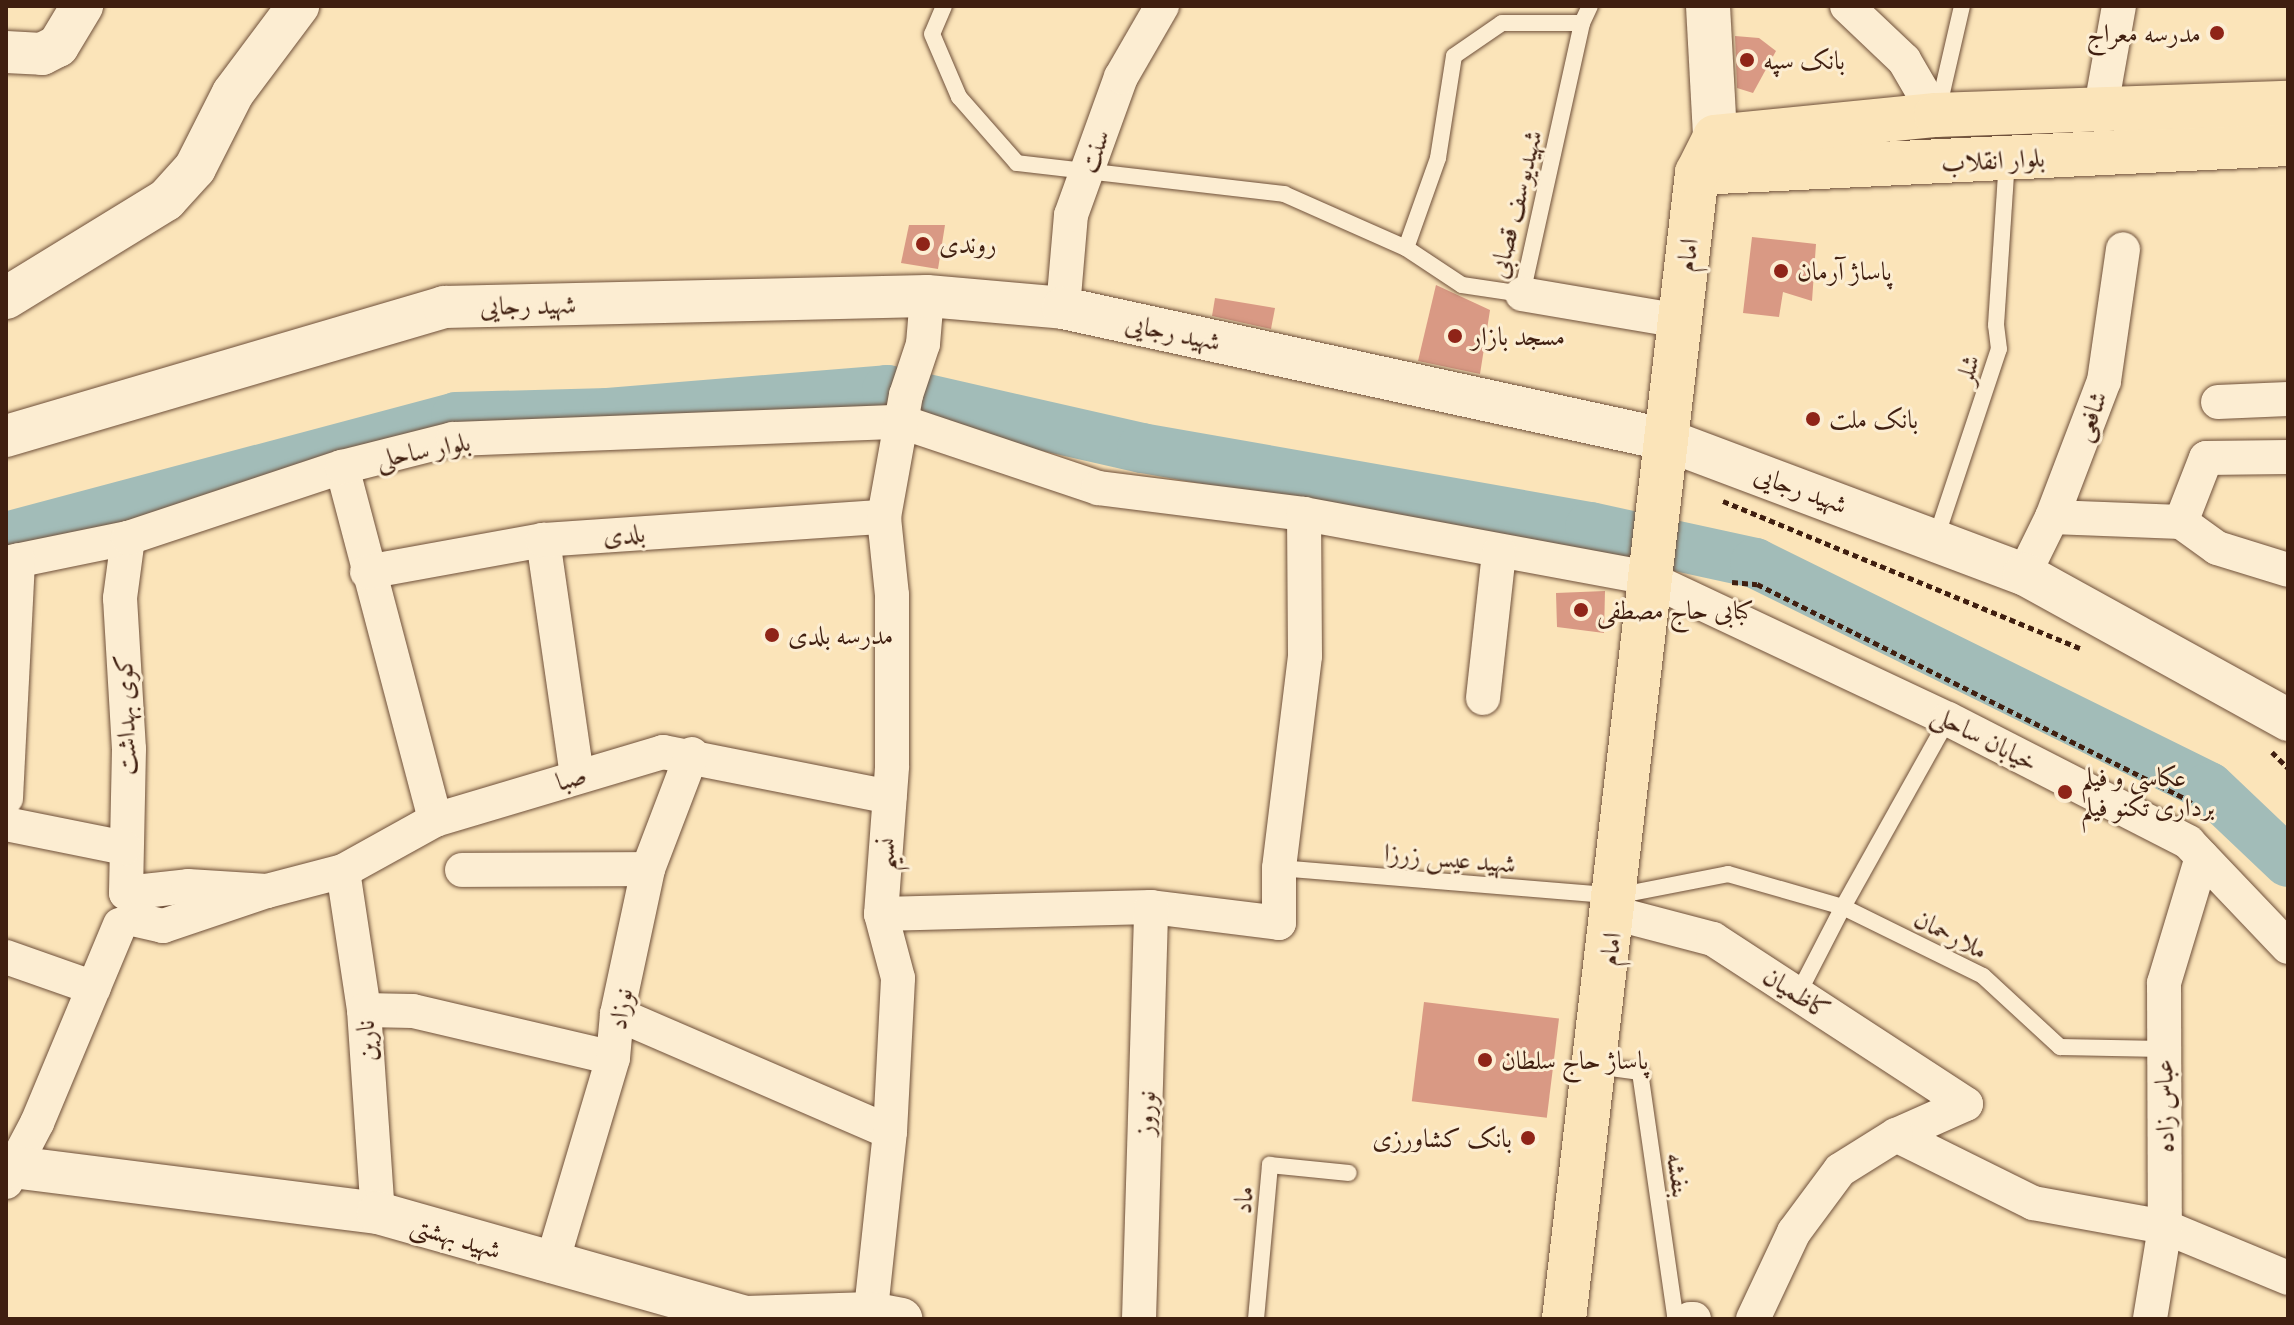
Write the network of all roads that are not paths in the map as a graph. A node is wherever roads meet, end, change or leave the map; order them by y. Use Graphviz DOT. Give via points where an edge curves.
graph roads {
  1 [pos="82,6"];
  2 [pos="298,6"];
  3 [pos="944,6"];
  4 [pos="1162,6"];
  5 [pos="1590,6"];
  6 [pos="1708,6"];
  7 [pos="1847,6"];
  8 [pos="1962,6"];
  9 [pos="2119,6"];
  10 [pos="1582,23"];
  11 [pos="6,52"];
  12 [pos="2288,103"];
  13 [pos="2101,107"];
  14 [pos="1936,115"];
  15 [pos="2288,144"];
  16 [pos="1706,155"];
  17 [pos="2007,160"];
  18 [pos="1086,171"];
  19 [pos="1406,248"];
  20 [pos="2123,249"];
  21 [pos="1522,294"];
  22 [pos="927,296"];
  23 [pos="6,298"];
  24 [pos="1063,308"];
  25 [pos="1680,321"];
  26 [pos="2288,399"];
  27 [pos="2218,402"];
  28 [pos="904,408"];
  29 [pos="6,436"];
  30 [pos="1664,439"];
  31 [pos="2288,457"];
  32 [pos="342,467"];
  33 [pos="1304,514"];
  34 [pos="884,517"];
  35 [pos="2052,517"];
  36 [pos="2181,522"];
  37 [pos="128,538"];
  38 [pos="1936,538"];
  39 [pos="543,540"];
  40 [pos="1499,552"];
  41 [pos="12,562"];
  42 [pos="2288,570"];
  43 [pos="367,572"];
  44 [pos="2024,574"];
  45 [pos="1648,578"];
  46 [pos="1483,698"];
  47 [pos="1948,719"];
  48 [pos="2278,734"];
  49 [pos="692,754"];
  50 [pos="577,775"];
  51 [pos="890,797"];
  52 [pos="6,798"];
  53 [pos="435,820"];
  54 [pos="6,824"];
  55 [pos="125,848"];
  56 [pos="2202,857"];
  57 [pos="1279,868"];
  58 [pos="648,869"];
  59 [pos="462,870"];
  60 [pos="343,871"];
  61 [pos="1615,904"];
  62 [pos="1151,907"];
  63 [pos="1843,907"];
  64 [pos="128,913"];
  65 [pos="881,914"];
  66 [pos="2288,947"];
  67 [pos="6,957"];
  68 [pos="94,988"];
  69 [pos="1798,994"];
  70 [pos="364,1010"];
  71 [pos="617,1014"];
  72 [pos="2163,1049"];
  73 [pos="613,1058"];
  74 [pos="1595,1066"];
  75 [pos="890,1132"];
  76 [pos="1896,1135"];
  77 [pos="8,1172"];
  78 [pos="1349,1173"];
  79 [pos="378,1213"];
  80 [pos="2165,1227"];
  81 [pos="551,1266"];
  82 [pos="2284,1270"];
  83 [pos="881,1317"];
  84 [pos="1139,1319"];
  85 [pos="1256,1319"];
  86 [pos="1564,1319"];
  87 [pos="1691,1319"];
  88 [pos="1753,1319"];
  89 [pos="2150,1319"];
  1 -- 11 [label="street" via="58,46 42,54"];
  2 -- 23 [label="street" via="233,93 195,168 166,200"];
  3 -- 18 [label="lane, شهیدیوسف قصابی" via="932,34 959,97 1017,163"];
  4 -- 18 [label="street, سنت" via="1121,77"];
  5 -- 10 [label="lane, شهیدیوسف قصابی"];
  6 -- 16 [label="main road, امام"];
  7 -- 14 [label="street" via="1904,60"];
  8 -- 14 [label="lane"];
  9 -- 13 [label="street"];
  10 -- 19 [label="lane" via="1502,23 1454,56 1438,158"];
  10 -- 21 [label="lane, شهیدیوسف قصابی"];
  12 -- 13 [label="main road, بلوار انقلاب"];
  13 -- 14 [label="main road, بلوار انقلاب"];
  14 -- 16 [label="main road, بلوار انقلاب"];
  15 -- 17 [label="main road, بلوار انقلاب"];
  16 -- 17 [label="main road, بلوار انقلاب"];
  16 -- 25 [label="main road, امام"];
  17 -- 38 [label="lane, شلر" via="1996,325 1999,349"];
  18 -- 19 [label="lane, شهیدیوسف قصابی" via="1284,194"];
  18 -- 24 [label="street, سنت" via="1071,215"];
  19 -- 21 [label="lane, شهیدیوسف قصابی" via="1462,285"];
  20 -- 35 [label="street, شافعی" via="2104,381"];
  21 -- 25 [label="street"];
  22 -- 24 [label="street, شهید رجایی"];
  22 -- 28 [label="street, نسیم" via="923,344"];
  22 -- 29 [label="street, شهید رجایی" via="444,307"];
  24 -- 30 [label="street, شهید رجایی"];
  25 -- 30 [label="main road, امام"];
  26 -- 27 [label="street"];
  28 -- 32 [label="street, بلوار ساحلی" via="453,439"];
  28 -- 33 [label="street, خیابان ساحلی" via="1098,488"];
  28 -- 34 [label="street, نسیم"];
  30 -- 38 [label="street, شهید رجایی"];
  30 -- 45 [label="main road, امام"];
  31 -- 36 [label="street" via="2206,458"];
  32 -- 37 [label="street, بلوار ساحلی"];
  32 -- 43 [label="street"];
  33 -- 40 [label="street, خیابان ساحلی"];
  33 -- 57 [label="street" via="1305,656"];
  34 -- 39 [label="street, بلدی"];
  34 -- 51 [label="street, نسیم" via="892,595"];
  35 -- 36 [label="street"];
  35 -- 44 [label="street, شافعی"];
  36 -- 42 [label="street" via="2217,548"];
  37 -- 41 [label="street, بلوار ساحلی"];
  37 -- 55 [label="street, کوی بهداشت" via="120,598 129,749"];
  38 -- 44 [label="street, شهید رجایی"];
  39 -- 43 [label="street, بلدی"];
  39 -- 50 [label="street"];
  40 -- 45 [label="street, خیابان ساحلی"];
  40 -- 46 [label="street"];
  41 -- 52 [label="street"];
  43 -- 53 [label="street"];
  44 -- 48 [label="street, شهید رجایی"];
  45 -- 47 [label="street, خیابان ساحلی"];
  45 -- 61 [label="main road, امام"];
  47 -- 56 [label="street, خیابان ساحلی" via="2188,842"];
  47 -- 63 [label="lane"];
  49 -- 50 [label="street, صبا" via="663,752"];
  49 -- 51 [label="street, صبا"];
  49 -- 58 [label="street, نوزاد"];
  50 -- 53 [label="street, صبا"];
  51 -- 65 [label="street, نسیم"];
  53 -- 60 [label="street, صبا"];
  54 -- 55 [label="street"];
  55 -- 64 [label="street, کوی بهداشت"];
  56 -- 66 [label="street, خیابان ساحلی"];
  56 -- 72 [label="street, عباس زاده" via="2164,983"];
  57 -- 61 [label="lane, شهید عیس زرزا"];
  57 -- 62 [label="street" via="1279,923"];
  58 -- 59 [label="street"];
  58 -- 71 [label="street, نوزاد"];
  60 -- 64 [label="street, صبا" via="267,891 188,886"];
  60 -- 70 [label="street, نارین"];
  61 -- 63 [label="lane, شهید عیس زرزا" via="1728,874"];
  61 -- 69 [label="street, کاظمیان" via="1713,939"];
  61 -- 74 [label="main road, امام"];
  62 -- 65 [label="street"];
  62 -- 84 [label="street, نوروز"];
  63 -- 69 [label="lane"];
  63 -- 72 [label="lane, ملارحمان" via="1983,976 2060,1047"];
  64 -- 68 [label="street, کوی بهداشت"];
  65 -- 75 [label="street, نسیم" via="898,978"];
  67 -- 68 [label="street"];
  68 -- 77 [label="street, کوی بهداشت" via="37,1123"];
  69 -- 76 [label="street, کاظمیان" via="1966,1104"];
  70 -- 73 [label="street" via="413,1011"];
  70 -- 79 [label="street, نارین"];
  71 -- 73 [label="street, نوزاد"];
  71 -- 75 [label="street"];
  72 -- 80 [label="street, عباس زاده"];
  73 -- 81 [label="street, نوزاد"];
  74 -- 86 [label="main road, امام"];
  74 -- 87 [label="lane, بنفشه" via="1640,1072 1675,1315"];
  75 -- 83 [label="street, نسیم"];
  76 -- 80 [label="street" via="2033,1203"];
  76 -- 88 [label="street" via="1840,1170 1794,1232"];
  77 -- 79 [label="street, شهید بهشتی"];
  78 -- 85 [label="lane, ماد" via="1270,1165"];
  79 -- 81 [label="street, شهید بهشتی"];
  80 -- 82 [label="street"];
  80 -- 89 [label="street, عباس زاده"];
  81 -- 83 [label="street, شهید بهشتی" via="746,1317"];
}
